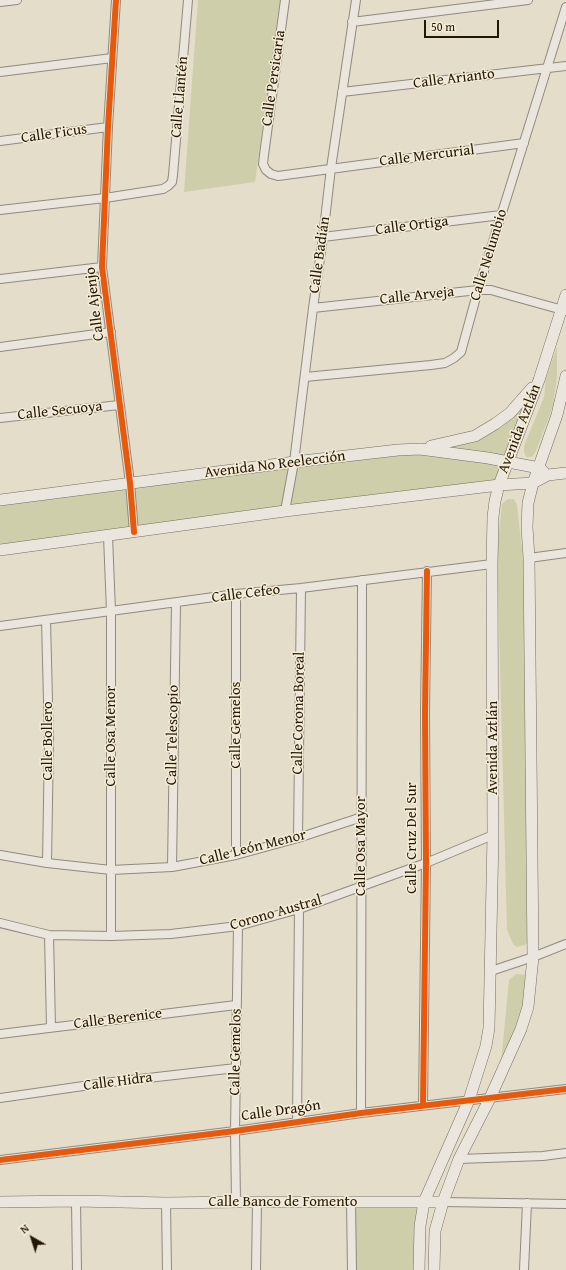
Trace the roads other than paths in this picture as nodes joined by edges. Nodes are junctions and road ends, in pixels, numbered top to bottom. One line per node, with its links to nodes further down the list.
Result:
1 (16, 0): 7 (street)
2 (116, 0): 10 (street, Calle Ajenjo)
3 (188, 0): 20 (street, Calle Llantén)
4 (285, 0): 18 (street, Calle Persicaria)
5 (356, 0): 9 (street, Calle Badián)
6 (528, 0): 9 (street)
7 (0, 2)
8 (566, 7): 12 (street, Calle Nelumbio)
9 (352, 22): 14 (street, Calle Badián)
10 (112, 58): 13 (street); 15 (street, Calle Ajenjo)
11 (566, 66): 12 (street, Calle Arianto)
12 (547, 68): 14 (street, Calle Arianto); 17 (street, Calle Nelumbio)
13 (0, 72)
14 (342, 92): 19 (street, Calle Badián)
15 (108, 127): 16 (street, Calle Ficus); 20 (street, Calle Ajenjo)
16 (0, 141)
17 (524, 143): 19 (street, Calle Mercurial); 22 (street, Calle Nelumbio)
18 (264, 156): 19 (street, Calle Mercurial)
19 (331, 168): 23 (street, Calle Badián)
20 (105, 198): 21 (street); 24 (street, Calle Ajenjo)
21 (0, 210)
22 (501, 215): 23 (street, Calle Ortiga); 26 (street, Calle Nelumbio)
23 (323, 237): 28 (street, Calle Badián)
24 (102, 267): 25 (street); 30 (street, Calle Ajenjo)
25 (0, 279)
26 (478, 290): 28 (street, Calle Arveja); 29 (street, Calle Arveja); 33 (street, Calle Nelumbio)
27 (566, 294): 29 (main road, Avenida Aztlán)
28 (313, 308): 33 (street, Calle Badián)
29 (564, 310): 34 (main road, Avenida Aztlán)
30 (111, 332): 31 (street); 35 (street, Calle Ajenjo)
31 (0, 347)
32 (566, 376): 40 (main road, Avenida Aztlán)
33 (305, 378): 38 (street, Calle Badián)
34 (539, 380): 37 (main road); 39 (main road, Avenida Aztlán)
35 (119, 405): 36 (street, Calle Secuoya); 42 (street, Calle Ajenjo)
36 (0, 418)
37 (420, 448): 38 (main road, Avenida No Reelección); 39 (main road, Avenida No Reelección)
38 (294, 462): 42 (main road, Avenida No Reelección); 46 (street, Calle Badián)
39 (508, 462): 40 (main road, Avenida No Reelección); 44 (main road, Avenida Aztlán)
40 (543, 471): 41 (main road, Avenida No Reelección); 43 (main road, Avenida Aztlán)
41 (566, 473)
42 (130, 483): 45 (main road, Avenida No Reelección); 47 (street, Calle Ajenjo)
43 (534, 483): 44 (main road); 51 (main road, Avenida Aztlán)
44 (499, 485): 46 (main road); 52 (main road, Avenida Aztlán)
45 (0, 500)
46 (285, 510): 47 (main road)
47 (134, 532): 48 (main road)
48 (108, 536): 49 (main road); 58 (street, Calle Osa Menor)
49 (0, 550)
50 (566, 553): 51 (street)
51 (529, 558): 77 (main road, Avenida Aztlán)
52 (492, 564): 53 (street, Calle Cefeo); 62 (main road, Avenida Aztlán)
53 (427, 571): 54 (street, Calle Cefeo); 67 (street, Calle Cruz Del Sur)
54 (362, 580): 55 (street, Calle Cefeo); 61 (street, Calle Osa Mayor)
55 (301, 588): 56 (street, Calle Cefeo); 63 (street, Calle Corona Boreal)
56 (236, 594): 57 (street, Calle Cefeo); 65 (street, Calle Gemelos)
57 (176, 603): 58 (street, Calle Cefeo); 68 (street, Calle Telescopio)
58 (111, 611): 59 (street, Calle Cefeo); 69 (street, Calle Osa Menor)
59 (46, 620): 60 (street, Calle Cefeo); 66 (street, Calle Bollero)
60 (0, 626)
61 (362, 817): 63 (street, Calle León Menor); 70 (street, Calle Osa Mayor)
62 (493, 835): 67 (street, Corono Austral); 78 (main road, Avenida Aztlán)
63 (298, 838): 65 (street, Calle León Menor)
64 (0, 855): 66 (street, Calle León Menor)
65 (236, 856): 68 (street, Calle León Menor)
66 (47, 863): 69 (street, Calle León Menor)
67 (426, 863): 70 (street, Corono Austral); 87 (street, Calle Cruz Del Sur)
68 (172, 867): 69 (street, Calle León Menor)
69 (111, 870): 75 (street, Calle Osa Menor)
70 (361, 886): 71 (street, Corono Austral); 88 (street, Calle Osa Mayor)
71 (299, 909): 73 (street, Corono Austral); 89 (street)
72 (0, 923): 74 (street, Corono Austral)
73 (238, 926): 75 (street, Corono Austral); 79 (street, Calle Gemelos)
74 (49, 935): 75 (street, Corono Austral); 80 (street)
75 (111, 936)
76 (566, 944): 77 (street)
77 (533, 957): 78 (street); 85 (main road, Avenida Aztlán)
78 (491, 970): 86 (main road, Avenida Aztlán)
79 (236, 1005): 80 (street, Calle Berenice); 82 (street, Calle Gemelos)
80 (51, 1027): 81 (street, Calle Berenice)
81 (0, 1034)
82 (236, 1068): 84 (street, Calle Hidra); 90 (street, Calle Gemelos)
83 (566, 1089): 85 (street, Calle Dragón)
84 (0, 1098)
85 (490, 1098): 86 (street, Calle Dragón); 92 (main road, Avenida Aztlán)
86 (469, 1100): 87 (street, Calle Dragón); 99 (main road, Avenida Aztlán)
87 (423, 1105): 88 (street, Calle Dragón)
88 (361, 1113): 89 (street, Calle Dragón)
89 (297, 1122): 90 (street, Calle Dragón)
90 (235, 1131): 93 (street, Calle Dragón); 97 (street, Calle Gemelos)
91 (566, 1153): 92 (street)
92 (459, 1158): 100 (main road, Avenida Aztlán)
93 (0, 1160)
94 (351, 1201): 98 (main road, Calle Banco de Fomento); 99 (main road, Calle Banco de Fomento); 107 (street)
95 (0, 1202): 96 (main road, Calle Banco de Fomento)
96 (76, 1202): 101 (main road, Calle Banco de Fomento); 104 (street)
97 (236, 1202): 98 (main road, Calle Banco de Fomento); 101 (main road, Calle Banco de Fomento)
98 (257, 1202): 106 (street)
99 (424, 1202): 100 (main road, Calle Banco de Fomento); 108 (main road, Avenida Aztlán)
100 (443, 1202): 102 (street, Calle Banco de Fomento); 109 (main road, Avenida Aztlán)
101 (166, 1203): 105 (street)
102 (527, 1204): 103 (street, Calle Banco de Fomento); 110 (street)
103 (566, 1204)
104 (77, 1270)
105 (167, 1270)
106 (256, 1270)
107 (352, 1270)
108 (419, 1270)
109 (434, 1270)
110 (524, 1270)

